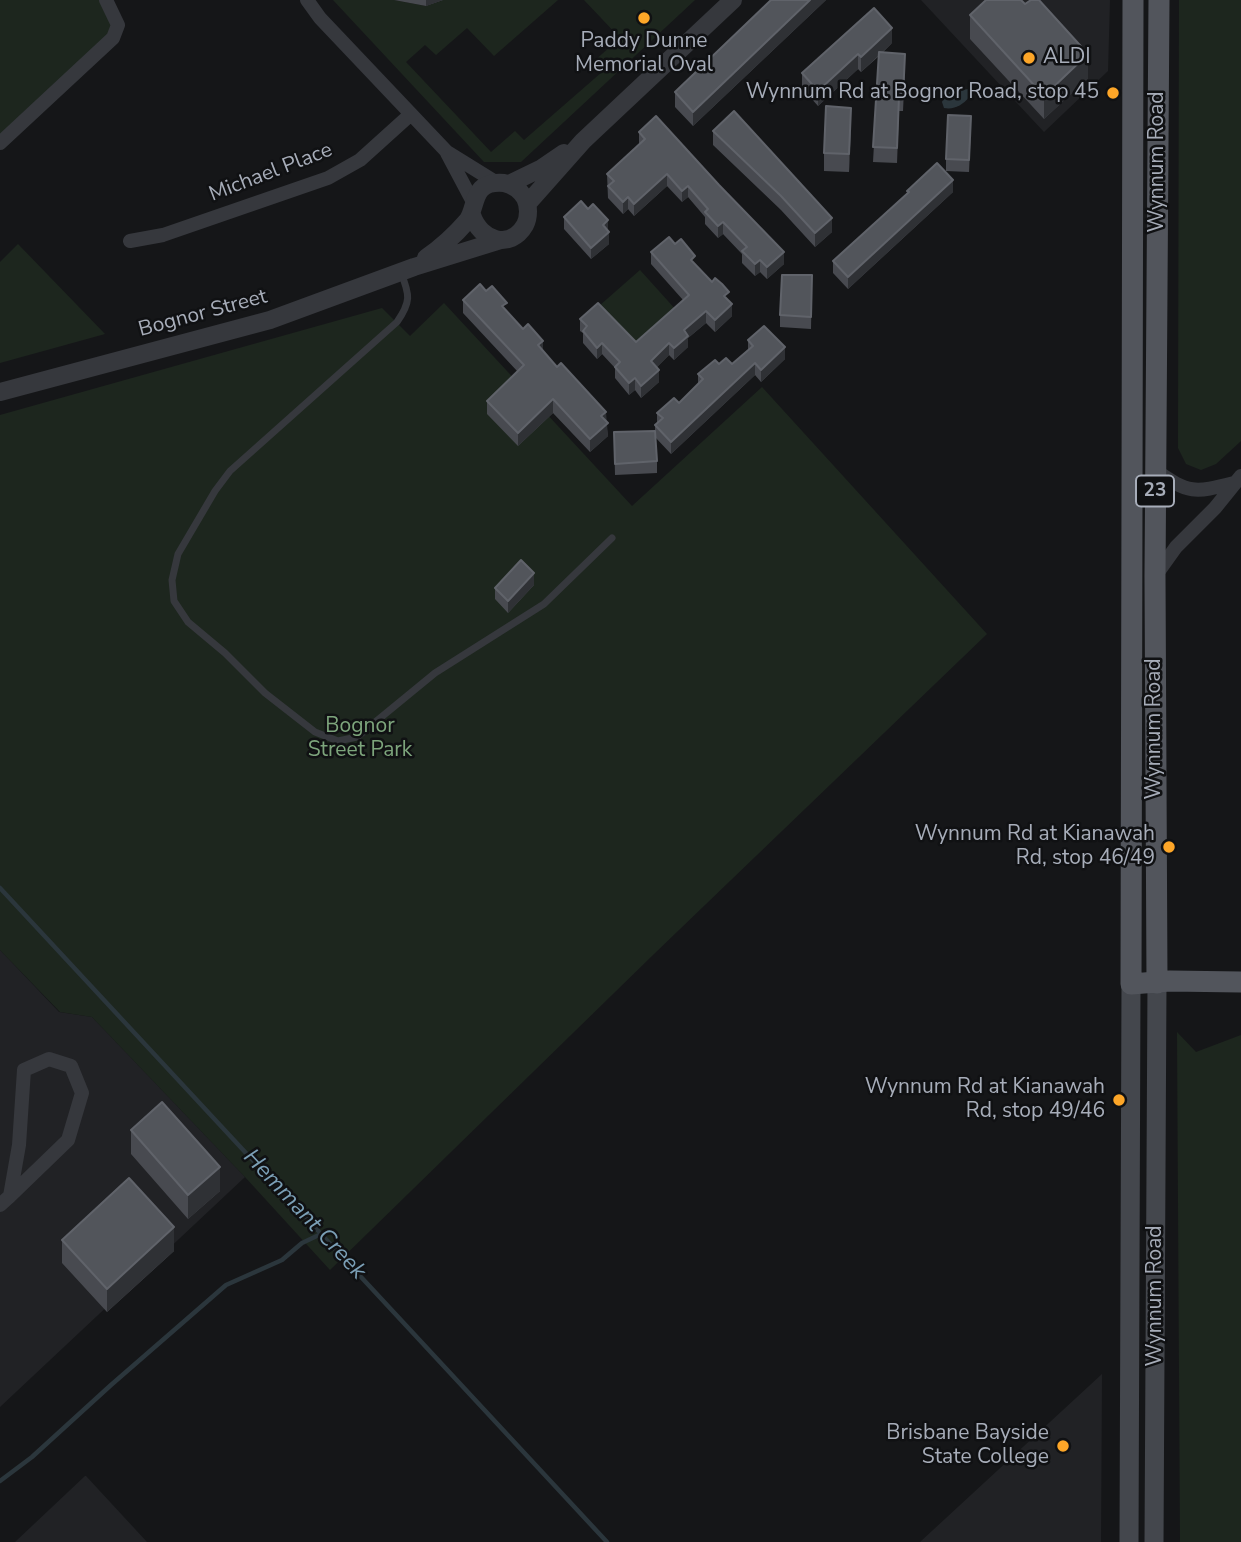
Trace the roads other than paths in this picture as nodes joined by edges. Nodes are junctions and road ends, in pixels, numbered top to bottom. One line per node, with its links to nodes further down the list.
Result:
1 (106, 0): 8 (street)
2 (307, 0): 6 (street)
3 (733, 0): 7 (street, Bognor Street)
4 (1133, 0): 23 (main road, Wynnum Road / 23)
5 (1159, 0): 17 (main road, Wynnum Road / 23)
6 (411, 114): 9 (street); 14 (street, Michael Place)
7 (583, 141): 10 (street, Bognor Street); 11 (street, Bognor Street)
8 (0, 143)
9 (447, 152): 10 (street); 12 (street)
10 (503, 183): 11 (street); 12 (street, Bognor Street)
11 (527, 203): 13 (street, Bognor Street)
12 (472, 209): 13 (street); 15 (street, Bognor Street)
13 (501, 240): 15 (street, Bognor Street)
14 (130, 241)
15 (408, 270): 16 (street, Bognor Street); 19 (lane)
16 (0, 392)
17 (1155, 470): 18 (street); 20 (main road, Wynnum Road / 23)
18 (1237, 479): 20 (street)
19 (612, 538)
20 (1155, 576): 22 (main road, Wynnum Road / 23)
21 (1241, 982): 22 (main road)
22 (1157, 983): 23 (main road); 26 (main road, Wynnum Road / 23)
23 (1131, 984): 25 (main road, Wynnum Road / 23)
24 (5, 1200): 24 (street)
25 (1129, 1542)
26 (1154, 1542)

